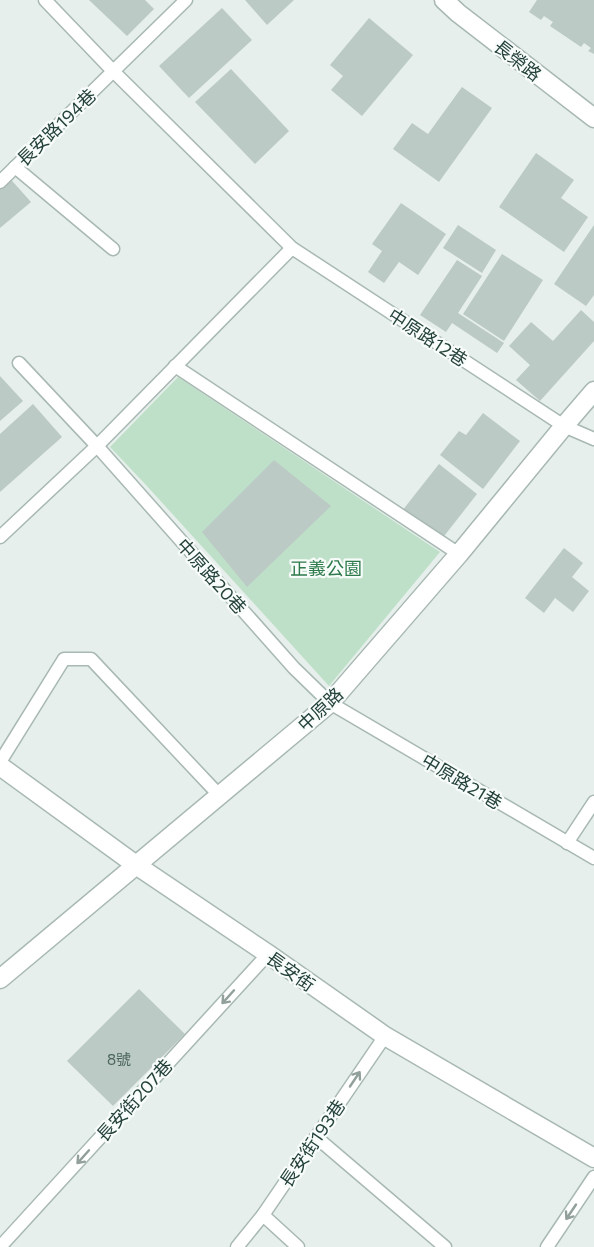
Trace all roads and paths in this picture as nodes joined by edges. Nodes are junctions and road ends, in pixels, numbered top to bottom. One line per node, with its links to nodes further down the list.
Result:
1 (45, 0): 4 (lane, 中原路12巷)
2 (186, 0): 4 (lane, 長安路194巷)
3 (444, 0): 5 (street, 長榮路)
4 (113, 71): 6 (lane, 長安路194巷); 8 (lane, 中原路12巷)
5 (594, 118)
6 (15, 167): 7 (lane, 長安路194巷); 9 (lane)
7 (0, 182)
8 (292, 248): 11 (lane); 13 (lane, 中原路12巷)
9 (113, 249)
10 (19, 363): 15 (lane, 中原路20巷)
11 (175, 366): 15 (lane); 17 (lane)
12 (594, 391): 13 (street, 中原路)
13 (564, 426): 14 (lane, 中原路12巷); 17 (street, 中原路)
14 (594, 440)
15 (97, 446): 16 (lane); 18 (lane, 中原路20巷)
16 (0, 537)
17 (459, 554): 18 (street, 中原路)
18 (330, 703): 20 (street, 中原路); 22 (lane, 中原路21巷)
19 (0, 764): 20 (lane); 24 (street, 長安街)
20 (219, 795): 24 (street, 中原路)
21 (594, 802): 22 (lane)
22 (567, 843): 23 (lane, 中原路21巷)
23 (594, 858)
24 (135, 865): 25 (street, 長安街); 26 (street, 中原路)
25 (268, 954): 27 (street, 長安街); 32 (lane, 長安街207巷, one-way to 32)
26 (0, 979)
27 (385, 1036): 28 (lane, 長安街193巷, one-way to 27); 29 (street, 長安街)
28 (316, 1137): 31 (lane, 長安街193巷); 35 (lane)
29 (594, 1158)
30 (594, 1178): 36 (lane, one-way to 36)
31 (263, 1215): 33 (lane, 長安街193巷); 34 (lane)
32 (0, 1247)
33 (237, 1247)
34 (298, 1247)
35 (446, 1247)
36 (548, 1247)

